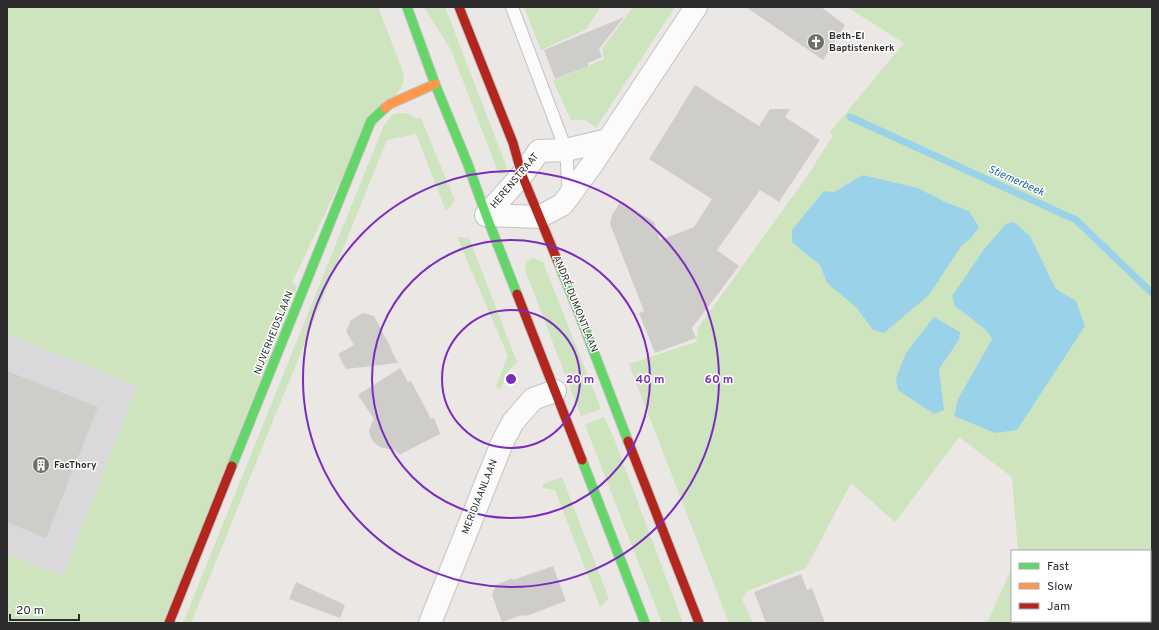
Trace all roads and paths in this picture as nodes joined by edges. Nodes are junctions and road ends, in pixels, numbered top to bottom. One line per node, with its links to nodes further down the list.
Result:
1 (407, 7): 5 (main road)
2 (459, 7): 8 (main road, ANDRÉ DUMONTLAAN)
3 (512, 7): 7 (lane)
4 (696, 7): 6 (street, HERENSTRAAT)
5 (435, 84): 10 (main road); 13 (main road, NIJVERHEIDSLAAN)
6 (608, 140): 7 (street, HERENSTRAAT); 9 (street, HERENSTRAAT)
7 (566, 150): 8 (street, HERENSTRAAT); 9 (lane)
8 (522, 175): 10 (street, HERENSTRAAT); 11 (main road, ANDRÉ DUMONTLAAN)
9 (570, 196): 11 (street, HERENSTRAAT)
10 (486, 215): 11 (street, HERENSTRAAT); 12 (main road)
11 (539, 217): 16 (main road, ANDRÉ DUMONTLAAN)
12 (555, 391): 14 (street, MERIDIAANLAAN); 15 (main road)
13 (169, 623)
14 (430, 623)
15 (645, 623)
16 (699, 623)

